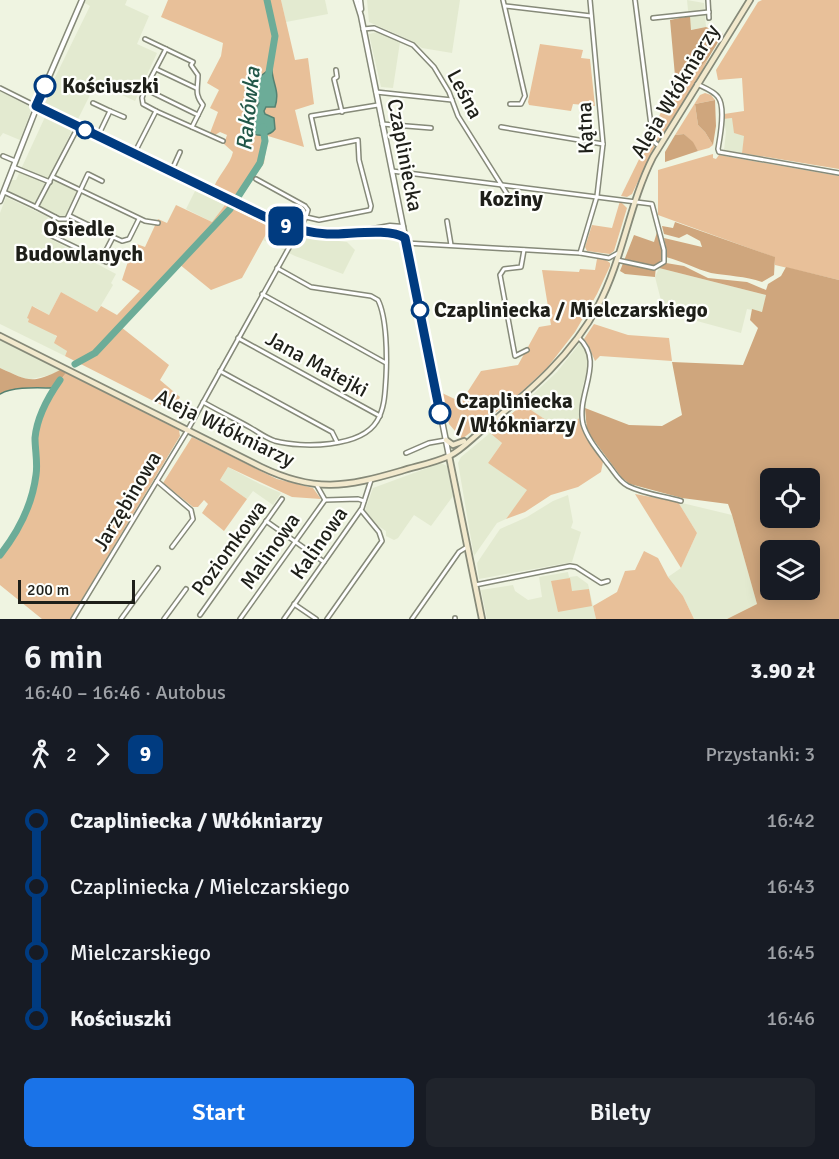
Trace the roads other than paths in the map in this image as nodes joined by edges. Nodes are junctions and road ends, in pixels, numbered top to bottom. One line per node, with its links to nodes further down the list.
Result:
1 (81, 0): 28 (street)
2 (358, 0): 13 (street, Czapliniecka)
3 (503, 0): 8 (street)
4 (590, 0): 10 (street, Kątna)
5 (635, 0): 42 (street)
6 (708, 0): 9 (street)
7 (750, 0): 18 (main road, Aleja Włókniarzy)
8 (505, 6): 10 (street); 26 (street)
9 (709, 12): 11 (street); 12 (street)
10 (591, 16): 41 (street, Kątna)
11 (653, 18)
12 (709, 18)
13 (363, 29): 22 (street, Czapliniecka); 23 (street, Leśna)
14 (145, 39): 15 (street)
15 (166, 49): 16 (street); 20 (street)
16 (156, 69): 20 (street); 21 (street)
17 (336, 70): 31 (street)
18 (697, 84): 42 (main road, Aleja Włókniarzy); 50 (street)
19 (0, 88): 24 (street)
20 (196, 88): 32 (street)
21 (146, 89): 30 (street); 32 (street)
22 (376, 92): 23 (street); 27 (street, Czapliniecka)
23 (452, 100): 55 (street, Leśna)
24 (30, 103)
25 (93, 103): 29 (street)
26 (510, 104)
27 (378, 105): 31 (street); 34 (street, Czapliniecka)
28 (36, 106): 35 (street); 46 (street)
29 (110, 111): 33 (street); 39 (street)
30 (156, 111): 36 (street); 44 (street)
31 (342, 112): 65 (street)
32 (198, 115): 36 (street)
33 (124, 117)
34 (382, 124): 38 (street); 48 (street, Czapliniecka)
35 (78, 127): 39 (street); 51 (street)
36 (192, 127): 40 (street)
37 (501, 127): 41 (street)
38 (431, 128)
39 (98, 136): 44 (street)
40 (223, 141)
41 (603, 144): 58 (street, Kątna)
42 (659, 146): 60 (main road, Aleja Włókniarzy)
43 (180, 152): 49 (street)
44 (134, 154): 49 (street)
45 (3, 156): 46 (street)
46 (15, 161): 47 (street)
47 (13, 167): 54 (street); 57 (street)
48 (392, 171): 55 (street); 63 (street, Czapliniecka)
49 (171, 172): 72 (street)
50 (839, 173)
51 (52, 177): 54 (street); 56 (street)
52 (256, 180): 65 (street)
53 (102, 181): 56 (street)
54 (50, 182): 62 (street)
55 (502, 183): 58 (street); 61 (street, Leśna)
56 (80, 190): 64 (street); 67 (street)
57 (4, 192): 59 (street); 62 (street)
58 (597, 196): 60 (street); 80 (street, Kątna)
59 (0, 201)
60 (635, 201): 79 (main road, Aleja Włókniarzy); 83 (street)
61 (514, 205)
62 (36, 207): 66 (street)
63 (400, 214): 70 (street); 71 (street, Czapliniecka)
64 (69, 216): 66 (street); 75 (street)
65 (306, 217): 72 (street, Jarzębinowa)
66 (55, 218): 82 (street)
67 (140, 219): 69 (street); 75 (street)
68 (447, 221): 77 (street)
69 (158, 223)
70 (390, 226): 71 (street); 74 (street)
71 (403, 227): 73 (street); 76 (street, Czapliniecka)
72 (298, 230): 74 (street); 85 (street, Jarzębinowa)
73 (391, 232): 74 (street); 76 (street)
74 (355, 233)
75 (113, 237): 82 (street)
76 (406, 241): 77 (street); 98 (street, Czapliniecka)
77 (452, 245): 78 (street)
78 (524, 250): 80 (street); 91 (street)
79 (620, 252): 81 (street); 83 (main road, Aleja Włókniarzy)
80 (580, 253): 81 (street)
81 (609, 258): 86 (street)
82 (101, 260): 84 (street)
83 (617, 260): 86 (main road, Aleja Włókniarzy)
84 (106, 262)
85 (277, 268): 87 (street, Jarzębinowa); 92 (street)
86 (614, 269): 89 (main road, Aleja Włókniarzy)
87 (262, 294): 90 (street, Jarzębinowa); 92 (street)
88 (0, 334): 96 (main road, Aleja Włókniarzy)
89 (578, 337): 97 (main road, Aleja Włókniarzy); 108 (street)
90 (238, 338): 93 (street, Jarzębinowa); 95 (street, Jana Matejki)
91 (527, 350)
92 (386, 363): 95 (street)
93 (219, 371): 94 (street, Jarzębinowa); 99 (street)
94 (203, 402): 96 (street, Jarzębinowa); 99 (street)
95 (380, 416): 99 (street)
96 (187, 430): 103 (street, Jarzębinowa); 104 (main road, Aleja Włókniarzy)
97 (475, 436): 98 (main road); 101 (main road, Aleja Włókniarzy)
98 (446, 440): 100 (street); 101 (street, Czapliniecka)
99 (337, 442)
100 (406, 453)
101 (449, 456): 102 (main road, Aleja Włókniarzy); 113 (main road, Czapliniecka)
102 (371, 480): 104 (main road, Aleja Włókniarzy); 107 (street, Kalinowa)
103 (157, 481): 112 (street); 121 (street, Jarzębinowa)
104 (316, 484): 106 (street)
105 (282, 499): 110 (street, Poziomkowa)
106 (325, 500): 107 (street); 111 (street, Malinowa)
107 (364, 501): 109 (street, Kalinowa)
108 (681, 501)
109 (361, 510): 114 (street, Kalinowa); 127 (street)
110 (266, 521): 111 (street); 120 (street, Poziomkowa)
111 (295, 542): 114 (street); 124 (street, Malinowa)
112 (172, 547)
113 (467, 547): 117 (main road, Czapliniecka); 128 (street)
114 (324, 562): 119 (street, Kalinowa)
115 (158, 568): 122 (street)
116 (608, 581): 117 (street)
117 (475, 585): 129 (main road, Czapliniecka)
118 (186, 590): 123 (street)
119 (294, 604): 125 (street, Kalinowa); 126 (street)
120 (200, 615)
121 (74, 619)
122 (121, 619)
123 (164, 619)
124 (240, 619)
125 (284, 619)
126 (316, 619)
127 (327, 619)
128 (412, 619)
129 (482, 619)

